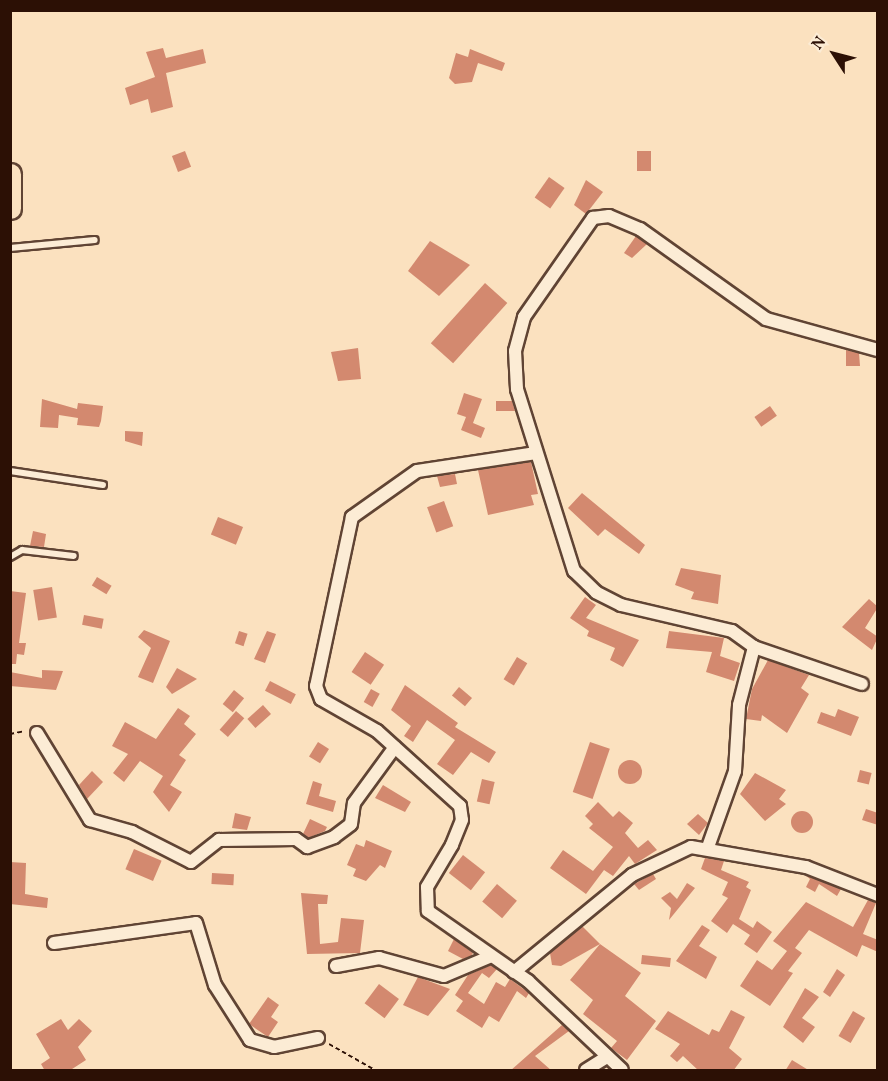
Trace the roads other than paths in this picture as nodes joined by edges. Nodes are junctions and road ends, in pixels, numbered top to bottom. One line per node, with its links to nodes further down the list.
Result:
1 (10, 174): 2 (highway)
2 (10, 208)
3 (95, 240): 4 (lane)
4 (10, 248)
5 (878, 350): 6 (street)
6 (536, 453): 11 (street); 14 (street)
7 (10, 471): 8 (lane)
8 (103, 485)
9 (74, 556): 10 (lane)
10 (10, 557)
11 (754, 647): 12 (street); 15 (street)
12 (862, 684)
13 (37, 733): 14 (street)
14 (395, 747): 18 (street)
15 (708, 847): 16 (street); 20 (street)
16 (877, 894)
17 (54, 943): 21 (street)
18 (489, 957): 19 (street); 20 (street)
19 (336, 966)
20 (514, 972): 22 (street)
21 (318, 1038)
22 (605, 1058): 23 (street); 24 (street)
23 (586, 1071)
24 (622, 1071)

